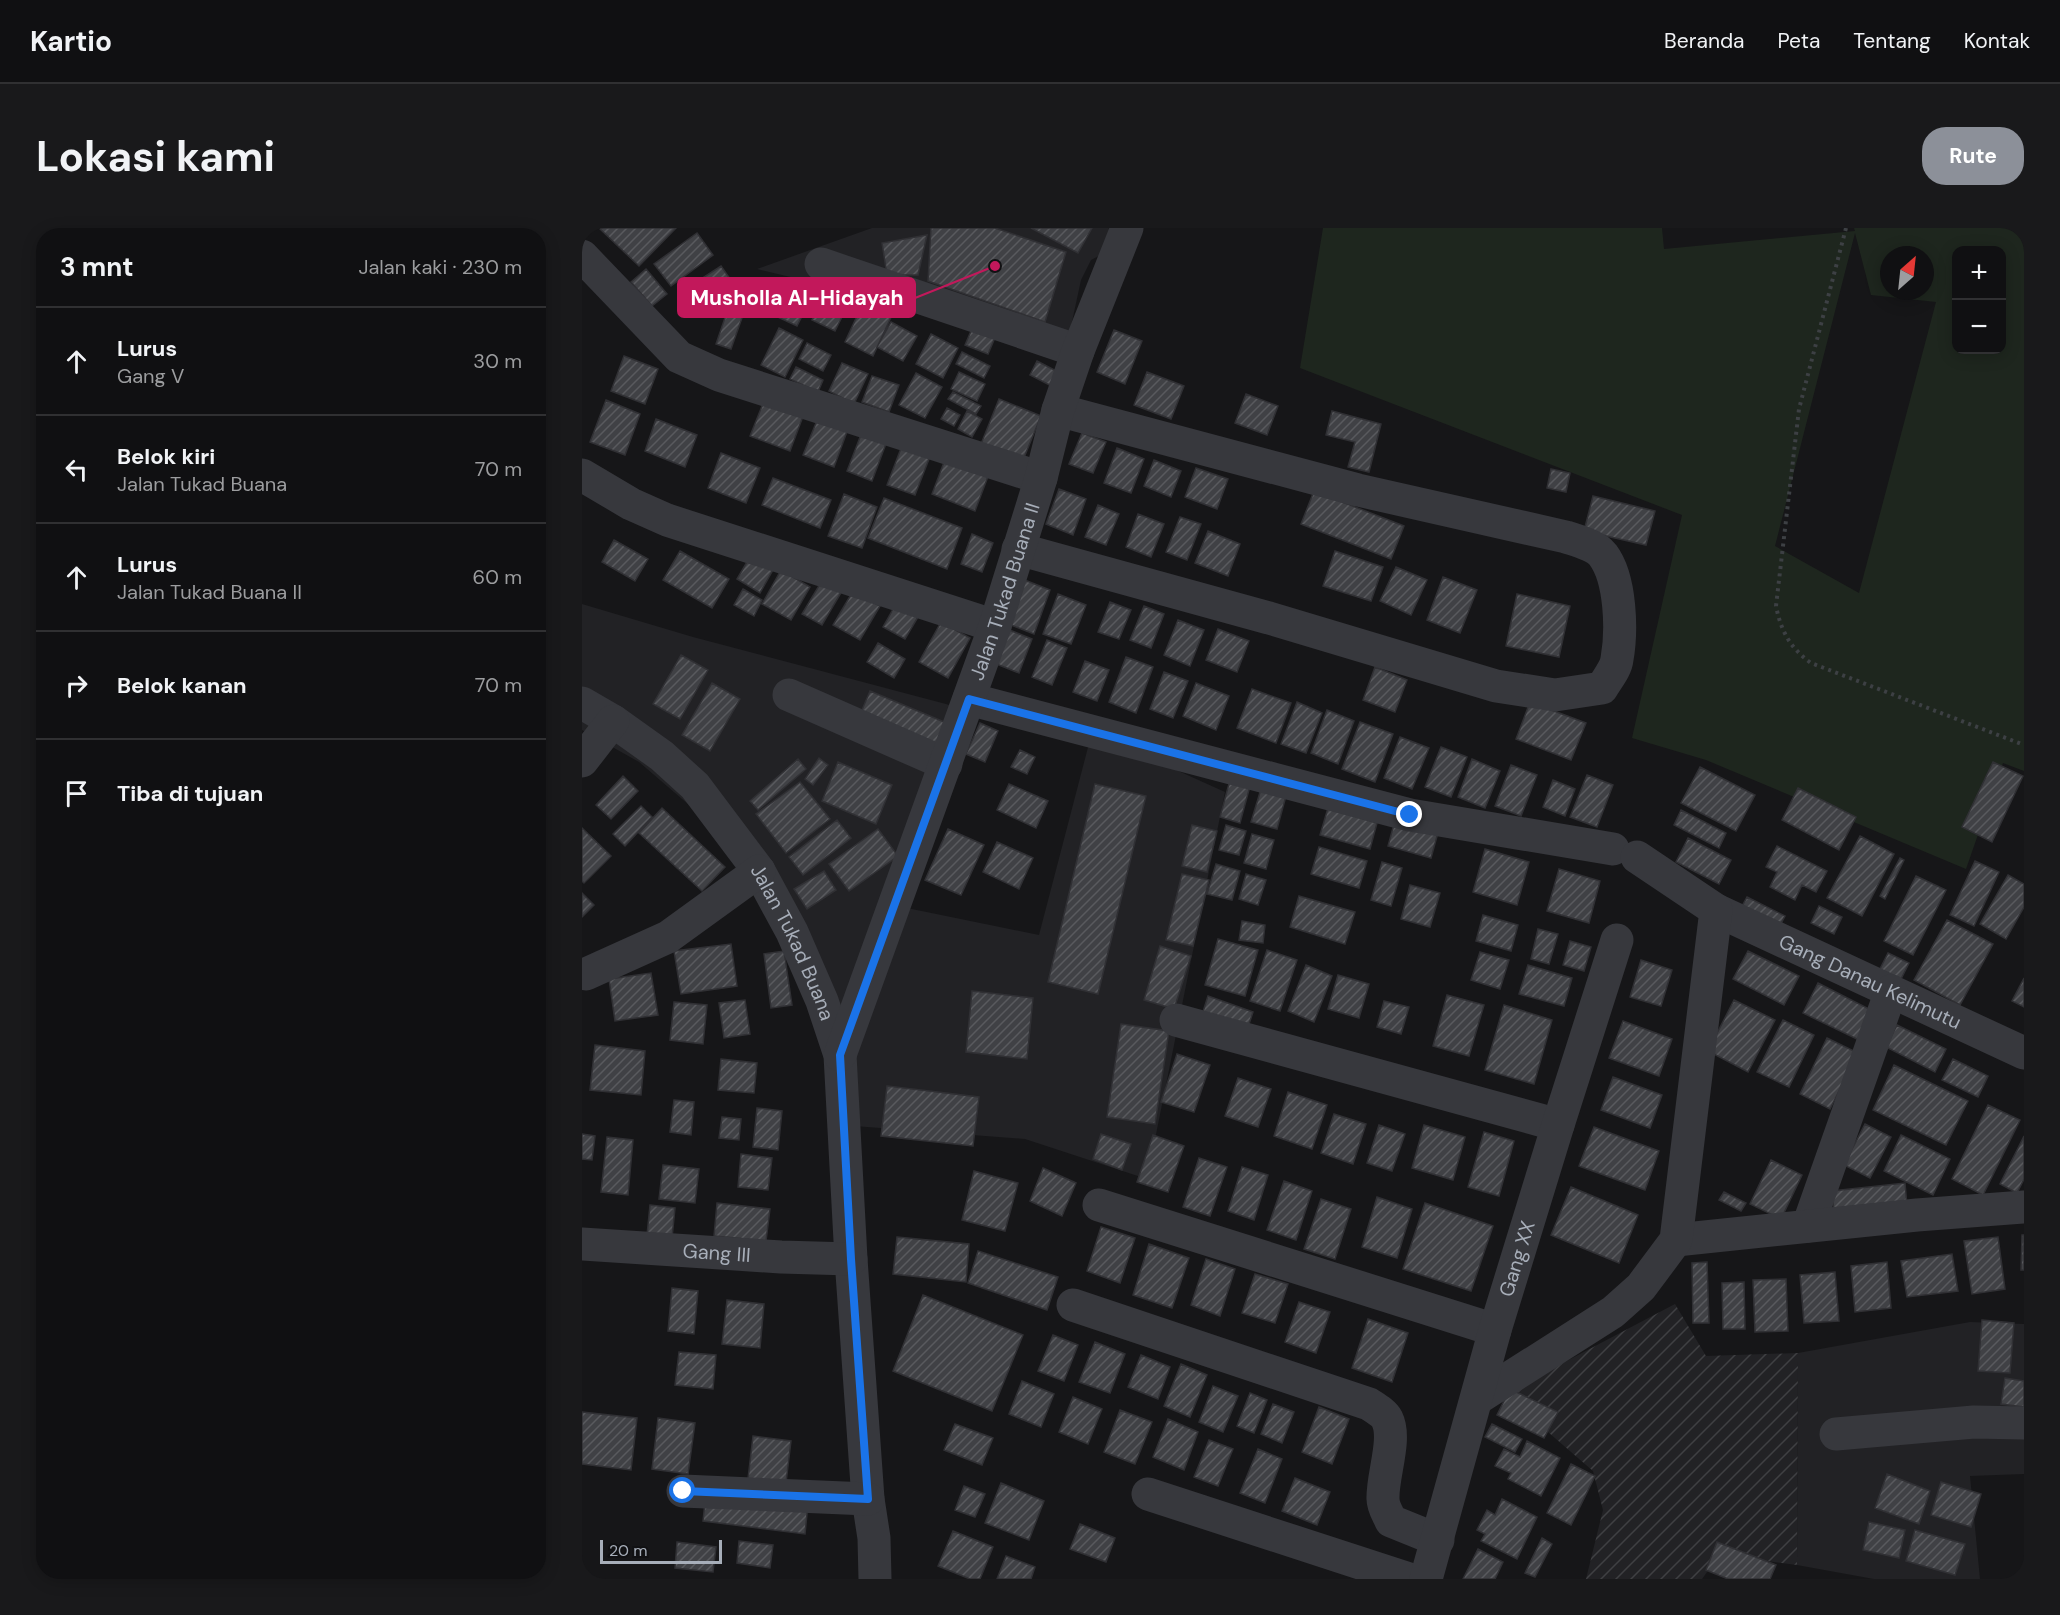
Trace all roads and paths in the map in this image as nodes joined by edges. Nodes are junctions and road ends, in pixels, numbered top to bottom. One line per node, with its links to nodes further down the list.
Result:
1 (1127, 228): 5 (street, Jalan Tukad Buana II)
2 (1846, 228): 15 (path)
3 (582, 256): 8 (street)
4 (821, 264): 5 (street)
5 (1078, 351): 6 (street, Jalan Tukad Buana II)
6 (1059, 410): 8 (street, Jalan Tukad Buana II); 9 (street)
7 (582, 475): 10 (street)
8 (1041, 478): 9 (street, Jalan Tukad Buana II)
9 (1018, 549): 10 (street, Jalan Tukad Buana II)
10 (994, 626): 12 (street, Jalan Tukad Buana II)
11 (789, 695): 17 (street)
12 (969, 699): 17 (street, Jalan Tukad Buana II); 19 (street, Gang Danau Kelimutu)
13 (582, 703): 14 (street, Jalan Tukad Buana)
14 (613, 721): 16 (street); 18 (street, Jalan Tukad Buana)
15 (2024, 745)
16 (582, 760)
17 (946, 764): 25 (street, Jalan Tukad Buana II)
18 (759, 870): 21 (street); 25 (street, Jalan Tukad Buana)
19 (1716, 910): 22 (street, Gang Danau Kelimutu); 30 (street)
20 (1617, 940): 26 (street, Gang XX)
21 (586, 974)
22 (1891, 991): 24 (street, Gang Danau Kelimutu); 29 (street)
23 (1176, 1020): 26 (street)
24 (2024, 1053)
25 (840, 1055): 32 (street, Jalan Tukad Buana)
26 (1558, 1125): 34 (street, Gang XX)
27 (1099, 1205): 34 (street)
28 (2024, 1207): 29 (street)
29 (1808, 1226): 30 (street)
30 (1677, 1240): 35 (street)
31 (582, 1244): 32 (street, Gang III)
32 (851, 1259): 40 (street, Jalan Tukad Buana)
33 (1072, 1305): 41 (street)
34 (1496, 1330): 35 (street, Gang XX)
35 (1478, 1398): 41 (street, Gang XX)
36 (2024, 1423): 37 (street)
37 (1836, 1434)
38 (683, 1491): 40 (street)
39 (1149, 1494): 43 (street)
40 (868, 1499): 42 (street, Jalan Tukad Buana)
41 (1438, 1540): 44 (street, Gang XX)
42 (875, 1579)
43 (1409, 1579)
44 (1426, 1579)

